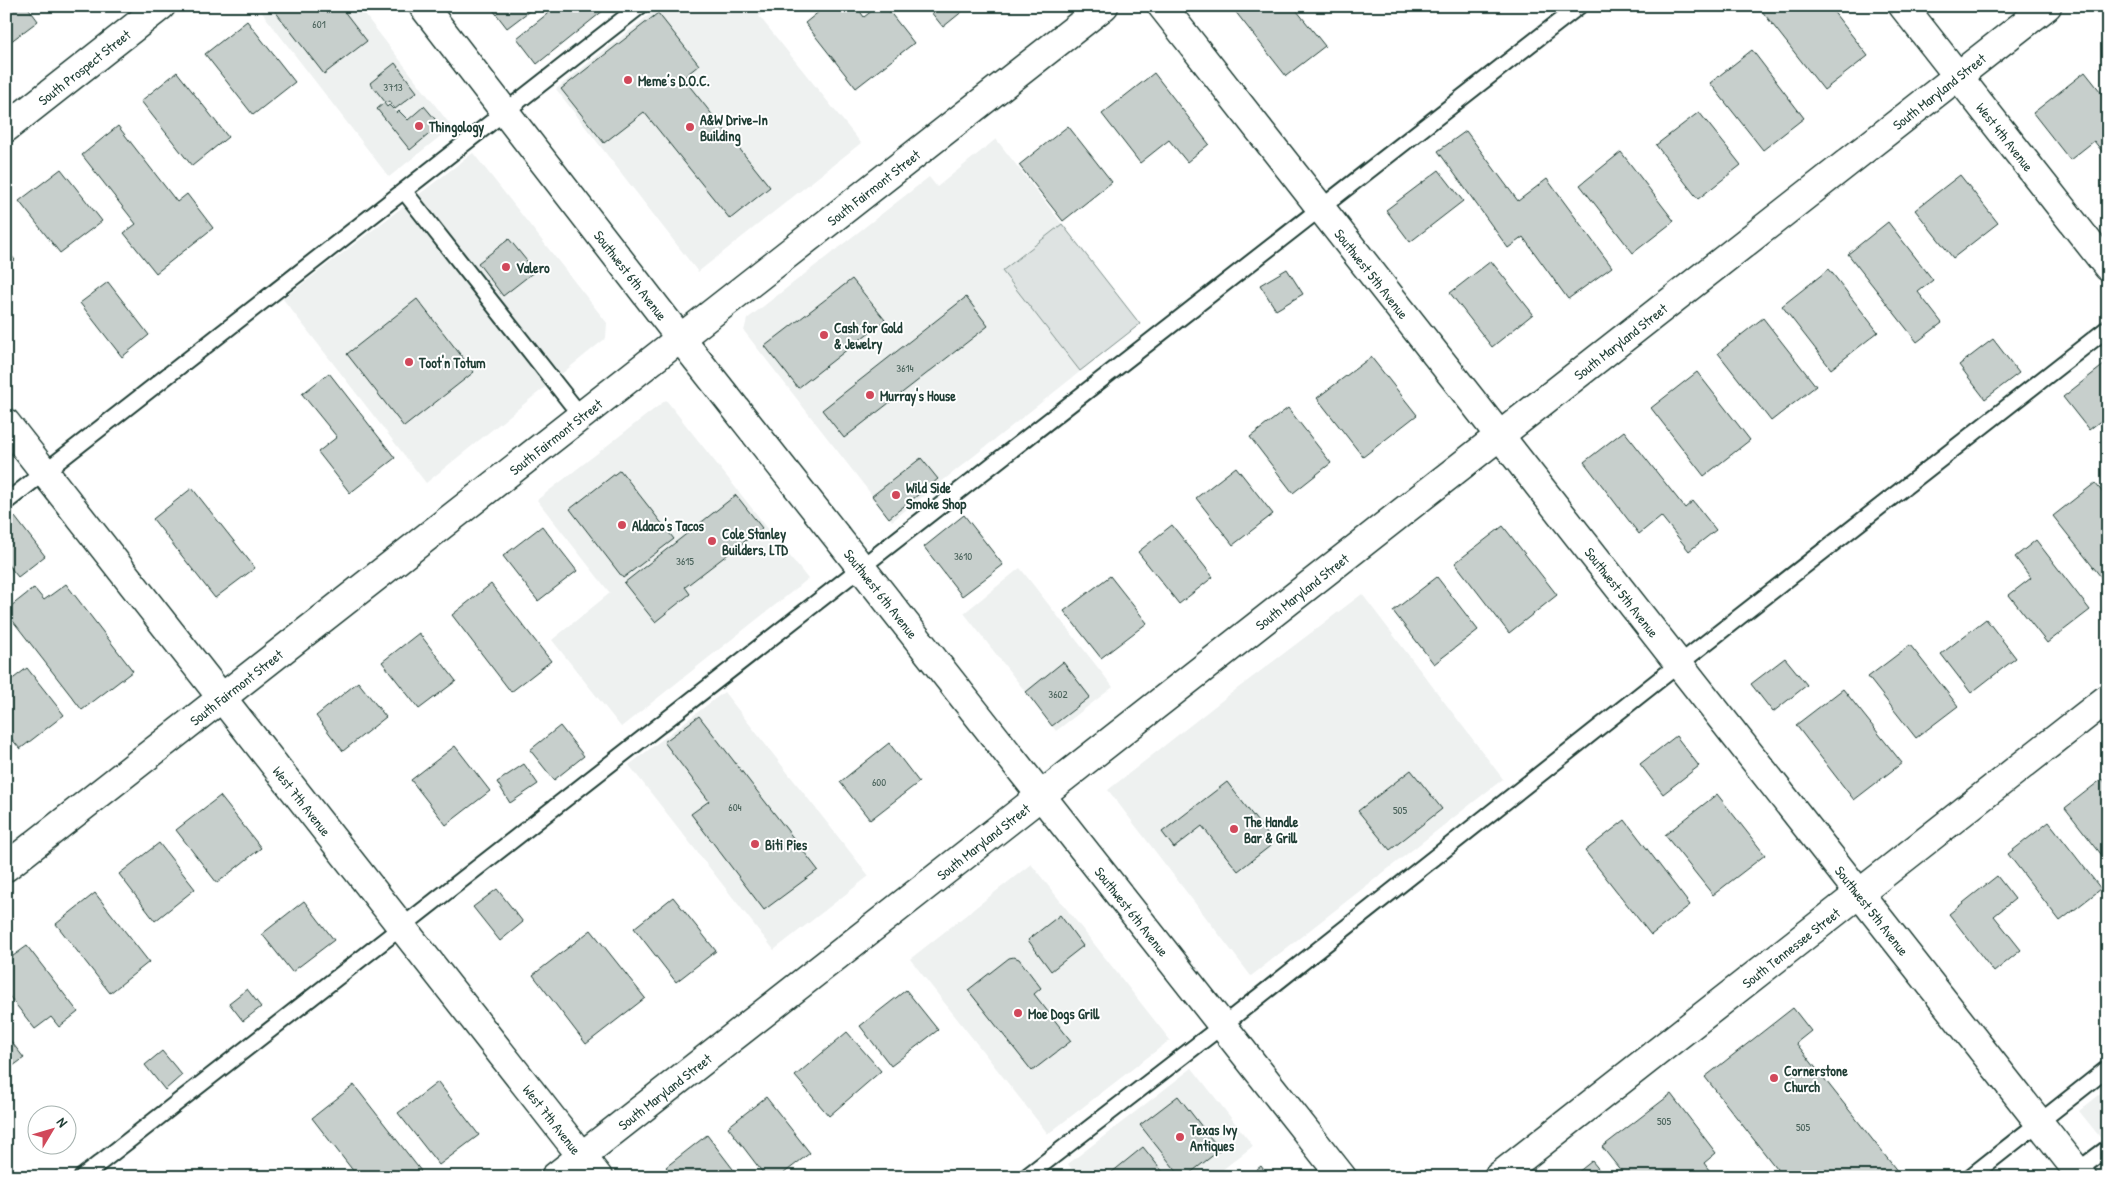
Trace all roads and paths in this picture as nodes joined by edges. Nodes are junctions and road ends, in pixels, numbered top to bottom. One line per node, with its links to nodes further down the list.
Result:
1 (161, 6): 11 (street, South Prospect Street)
2 (423, 6): 10 (street, Southwest 6th Avenue)
3 (640, 6): 10 (lane)
4 (1104, 6): 16 (street, South Fairmont Street)
5 (1162, 6): 13 (street, Southwest 5th Avenue)
6 (1578, 6): 13 (lane)
7 (1903, 6): 9 (street, West 4th Avenue)
8 (2047, 6): 9 (street, South Maryland Street)
9 (1958, 76): 14 (street, West 4th Avenue); 19 (street, South Maryland Street)
10 (506, 112): 12 (lane); 16 (street, Southwest 6th Avenue)
11 (6, 128)
12 (404, 191): 17 (lane); 20 (lane)
13 (1320, 208): 19 (street, Southwest 5th Avenue); 22 (lane)
14 (2108, 267)
15 (2108, 328): 23 (lane)
16 (680, 338): 17 (street, South Fairmont Street); 22 (street, Southwest 6th Avenue)
17 (580, 416): 24 (street, South Fairmont Street)
18 (6, 424): 20 (street, West 7th Avenue)
19 (1500, 436): 23 (street, Southwest 5th Avenue); 26 (street, South Maryland Street)
20 (44, 472): 21 (lane); 24 (street, West 7th Avenue)
21 (6, 502)
22 (861, 566): 26 (street, Southwest 6th Avenue); 29 (lane)
23 (1679, 664): 28 (street, Southwest 5th Avenue); 30 (lane)
24 (222, 698): 27 (street, South Fairmont Street); 29 (street, West 7th Avenue)
25 (2108, 698): 28 (street, South Tennessee Street)
26 (1042, 795): 30 (street, Southwest 6th Avenue); 34 (street, South Maryland Street)
27 (6, 867)
28 (1859, 893): 32 (street, Southwest 5th Avenue); 40 (street, South Tennessee Street)
29 (401, 927): 34 (street, West 7th Avenue); 36 (lane)
30 (1223, 1025): 38 (lane); 39 (street, Southwest 6th Avenue)
31 (2108, 1068): 32 (lane)
32 (2039, 1122): 35 (street, Southwest 5th Avenue); 41 (lane)
33 (2108, 1148): 35 (lane)
34 (590, 1166): 37 (street, South Maryland Street)
35 (2080, 1174)
36 (82, 1177)
37 (555, 1177)
38 (1026, 1177)
39 (1342, 1177)
40 (1498, 1177)
41 (1970, 1177)

